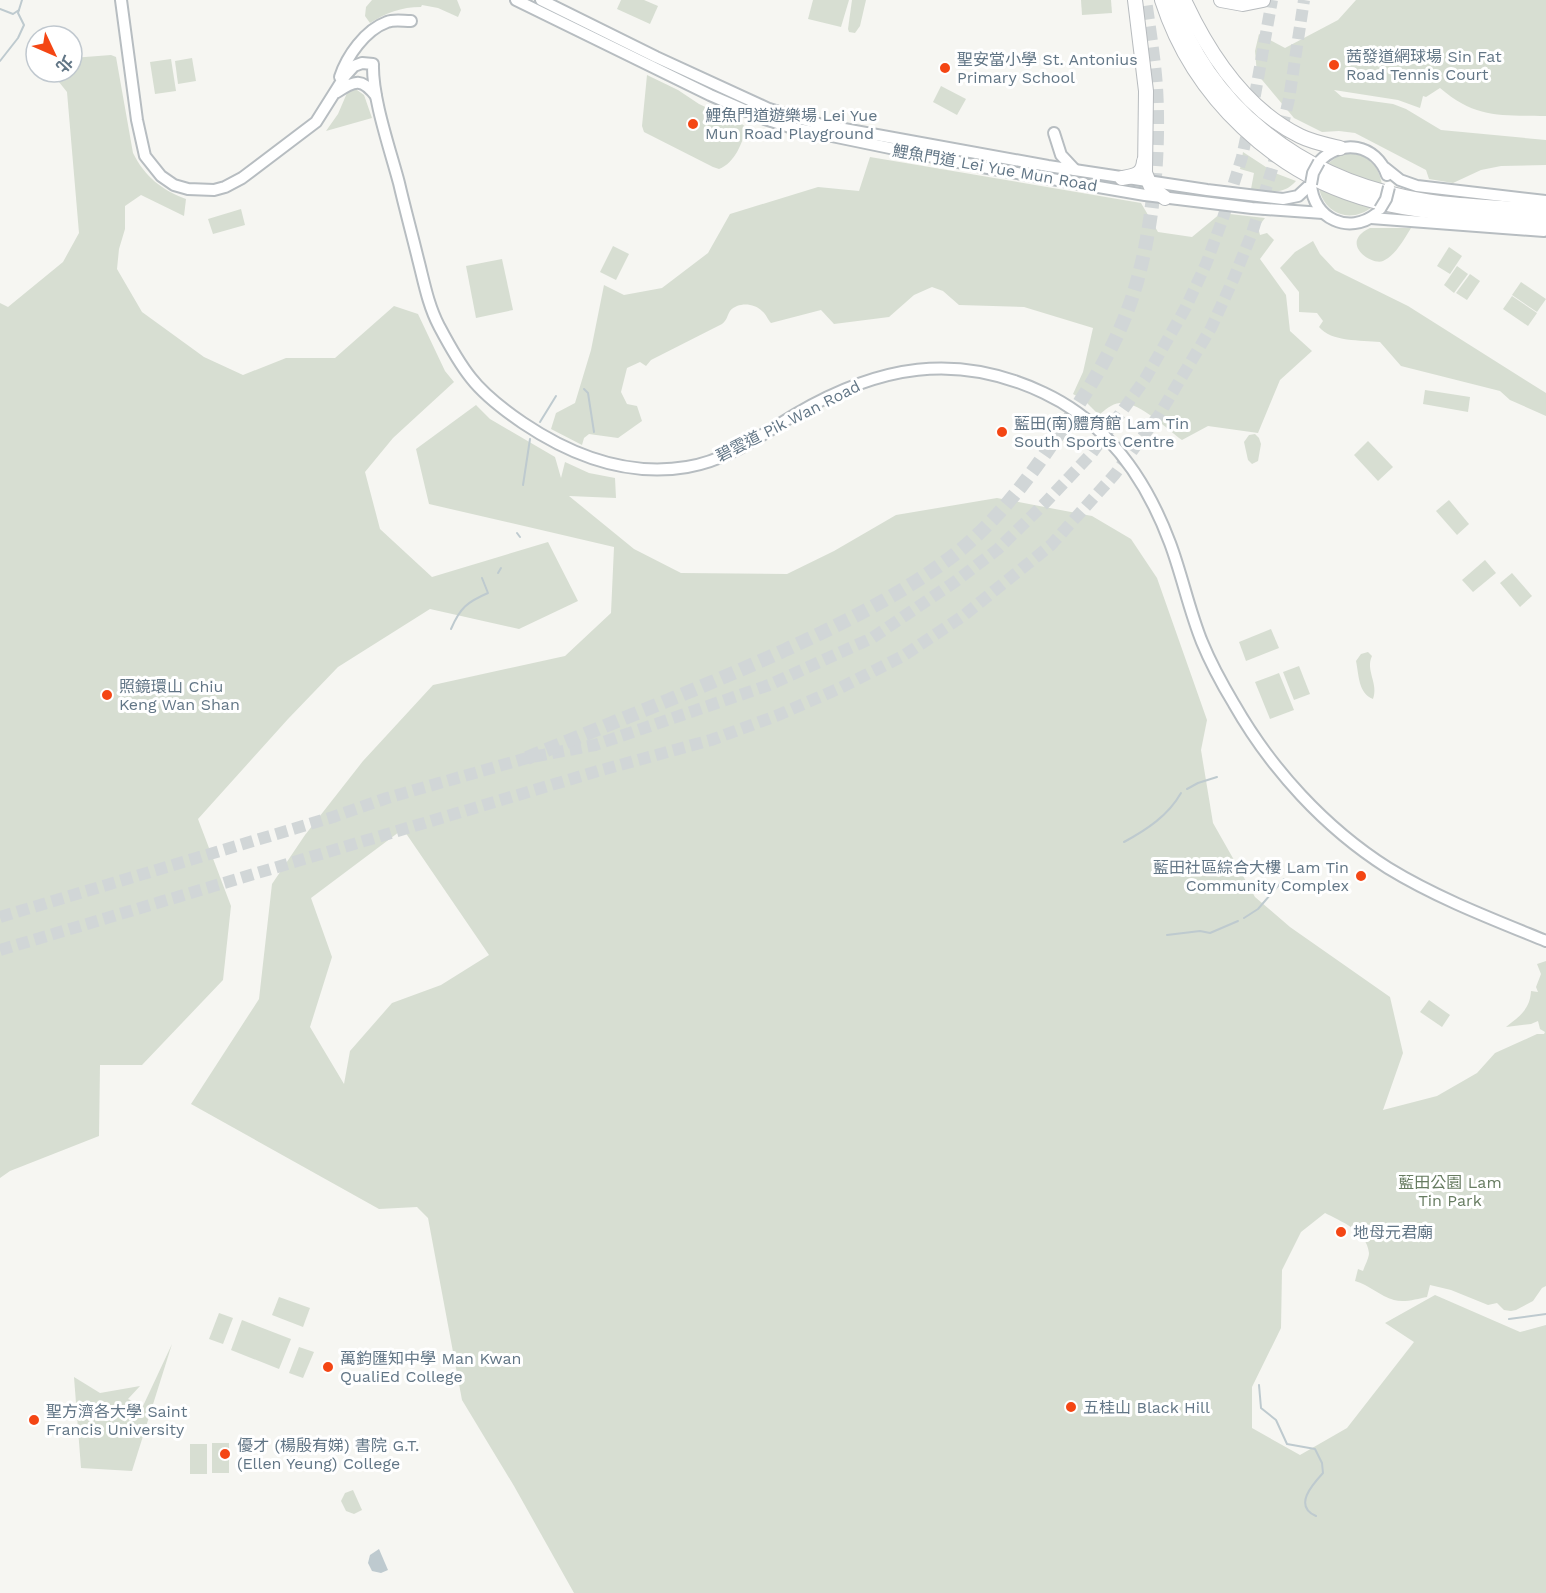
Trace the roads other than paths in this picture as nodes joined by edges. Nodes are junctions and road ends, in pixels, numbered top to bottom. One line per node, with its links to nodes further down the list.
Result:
1 (121, 0): 11 (main road)
2 (516, 0): 14 (main road, 鯉魚門道 Lei Yue Mun Road)
3 (541, 0): 13 (main road, 鯉魚門道 Lei Yue Mun Road)
4 (1135, 0): 17 (highway)
5 (1162, 0): 25 (highway)
6 (1173, 0): 25 (highway)
7 (1184, 0): 16 (highway)
8 (1221, 0): 9 (highway)
9 (1263, 0)
10 (411, 21): 11 (main road)
11 (337, 92): 12 (main road); 12 (main road, 碧雲道 Pik Wan Road)
12 (377, 96): 30 (main road, 碧雲道 Pik Wan Road)
13 (770, 109): 14 (main road); 19 (main road, 鯉魚門道 Lei Yue Mun Road)
14 (765, 120): 23 (main road, 鯉魚門道 Lei Yue Mun Road)
15 (1053, 133): 19 (main road)
16 (1340, 148): 18 (main road); 22 (main road, bridge)
17 (1144, 158): 20 (highway); 21 (highway)
18 (1385, 168): 24 (main road); 28 (main road, bridge)
19 (1075, 170): 20 (main road, 鯉魚門道 Lei Yue Mun Road)
20 (1122, 178): 21 (main road, 鯉魚門道 Lei Yue Mun Road)
21 (1149, 183): 22 (main road, 鯉魚門道 Lei Yue Mun Road); 23 (highway)
22 (1311, 184): 27 (main road)
23 (1165, 198): 27 (main road, 鯉魚門道 Lei Yue Mun Road)
24 (1546, 201)
25 (1459, 209): 26 (highway); 29 (highway)
26 (1546, 211)
27 (1323, 213): 28 (main road)
28 (1371, 218): 29 (main road)
29 (1545, 226)
30 (1546, 941)

